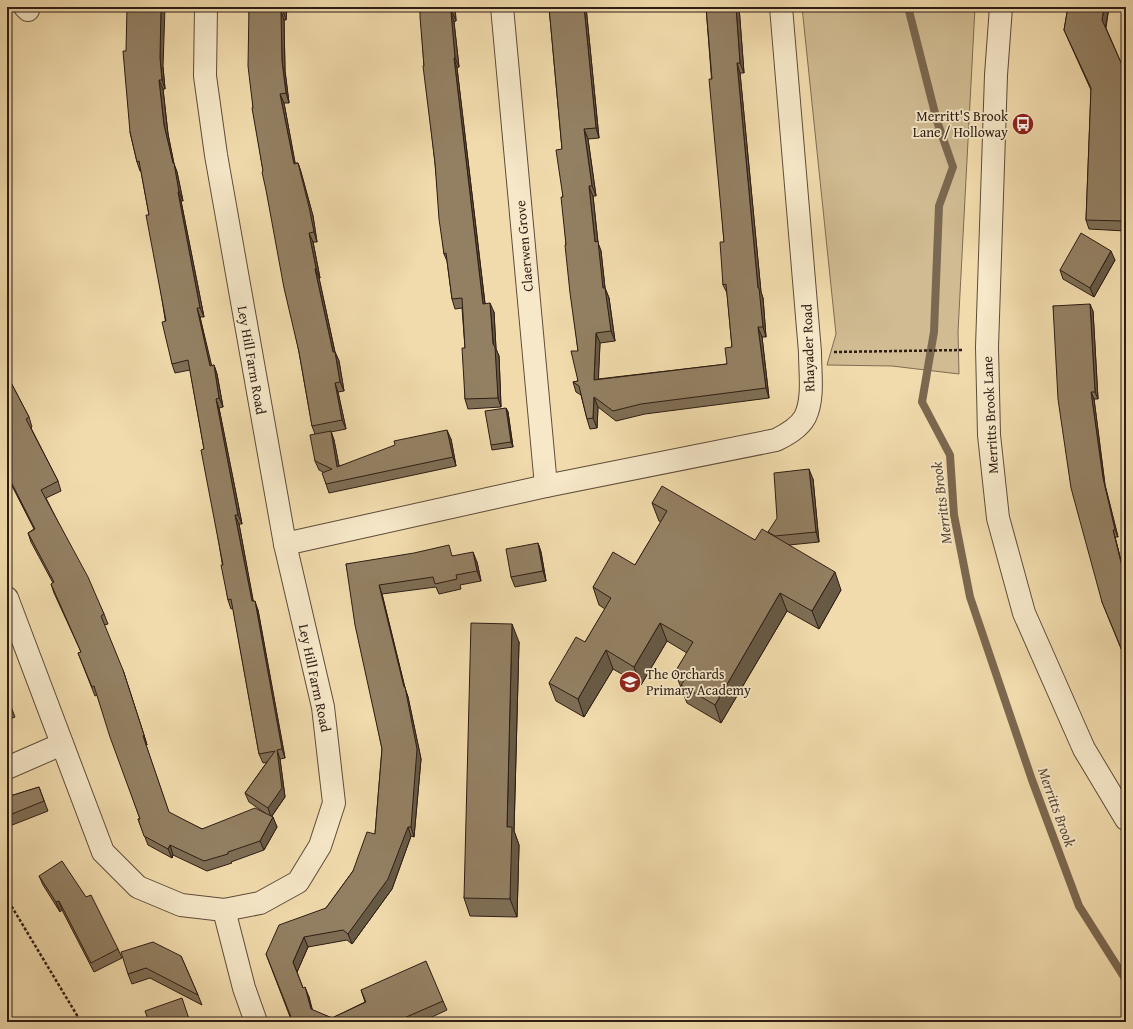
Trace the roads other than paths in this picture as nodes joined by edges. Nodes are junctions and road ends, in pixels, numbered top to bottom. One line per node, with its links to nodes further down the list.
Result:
1 (206, 7): 6 (street, Ley Hill Farm Road)
2 (502, 7): 5 (street, Claerwen Grove)
3 (781, 7): 5 (street, Rhayader Road)
4 (1001, 7): 10 (street, Merritts Brook Lane)
5 (546, 486): 6 (street, Rhayader Road)
6 (285, 544): 11 (street, Ley Hill Farm Road)
7 (7, 598): 8 (street, Ley Hill Farm Road)
8 (62, 744): 9 (street); 11 (street, Ley Hill Farm Road)
9 (7, 768)
10 (1126, 819)
11 (224, 910): 12 (street)
12 (256, 1022)

